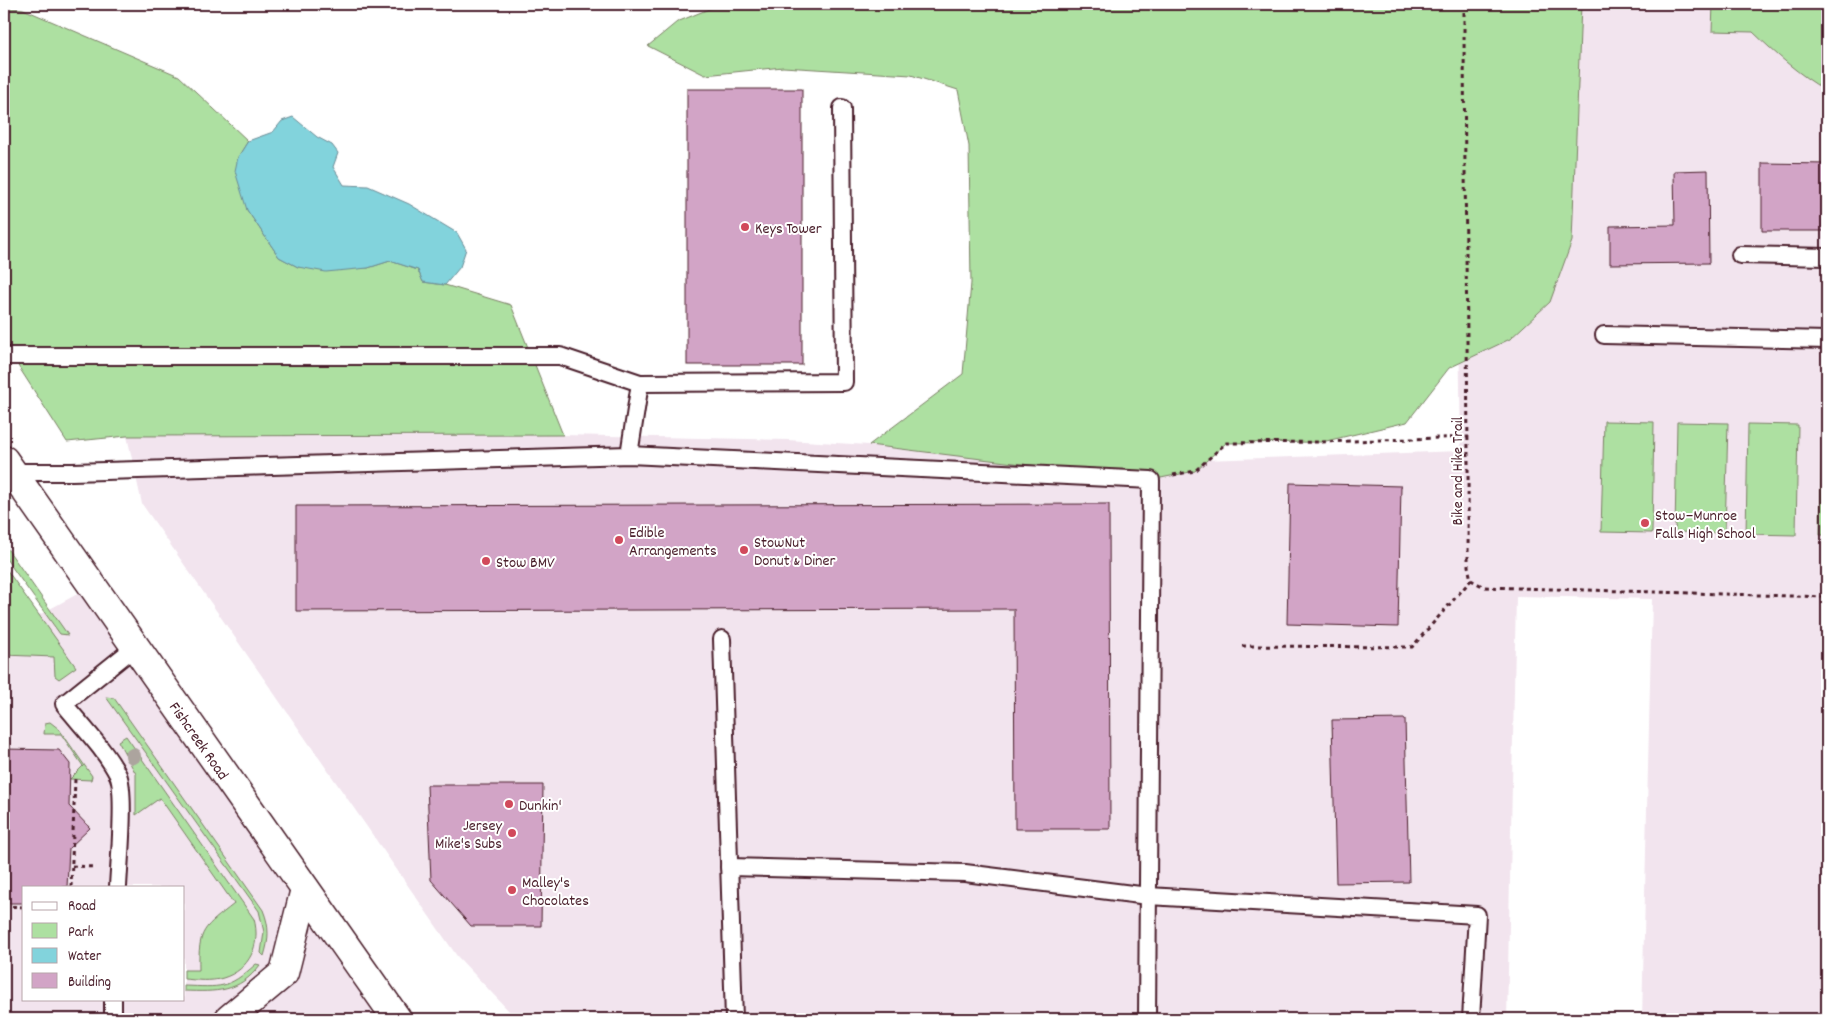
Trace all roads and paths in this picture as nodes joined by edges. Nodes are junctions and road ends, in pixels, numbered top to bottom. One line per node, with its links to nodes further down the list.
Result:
1 (1464, 4): 9 (path, Bike and Hike Trail)
2 (842, 108): 8 (lane)
3 (1740, 255): 4 (lane)
4 (1827, 257)
5 (1604, 335): 6 (lane)
6 (1827, 340)
7 (4, 356): 8 (lane)
8 (640, 383): 10 (lane)
9 (1469, 437): 12 (path); 13 (path, Bike and Hike Trail)
10 (629, 455): 11 (lane); 12 (lane)
11 (8, 466): 17 (main road, Fishcreek Road)
12 (1151, 480): 23 (lane)
13 (1471, 580): 14 (path); 16 (path)
14 (1827, 596)
15 (722, 638): 19 (lane)
16 (1242, 646)
17 (135, 647): 21 (lane); 22 (main road, Fishcreek Road)
18 (75, 779): 20 (path)
19 (730, 867): 23 (lane); 30 (lane)
20 (71, 886)
21 (118, 886)
22 (305, 889): 28 (main road); 29 (main road, Fishcreek Road)
23 (1148, 896): 31 (lane); 32 (lane)
24 (4, 906): 25 (path)
25 (22, 907)
26 (113, 1000): 27 (lane)
27 (113, 1019)
28 (228, 1019)
29 (397, 1019)
30 (734, 1019)
31 (1147, 1019)
32 (1471, 1019)

